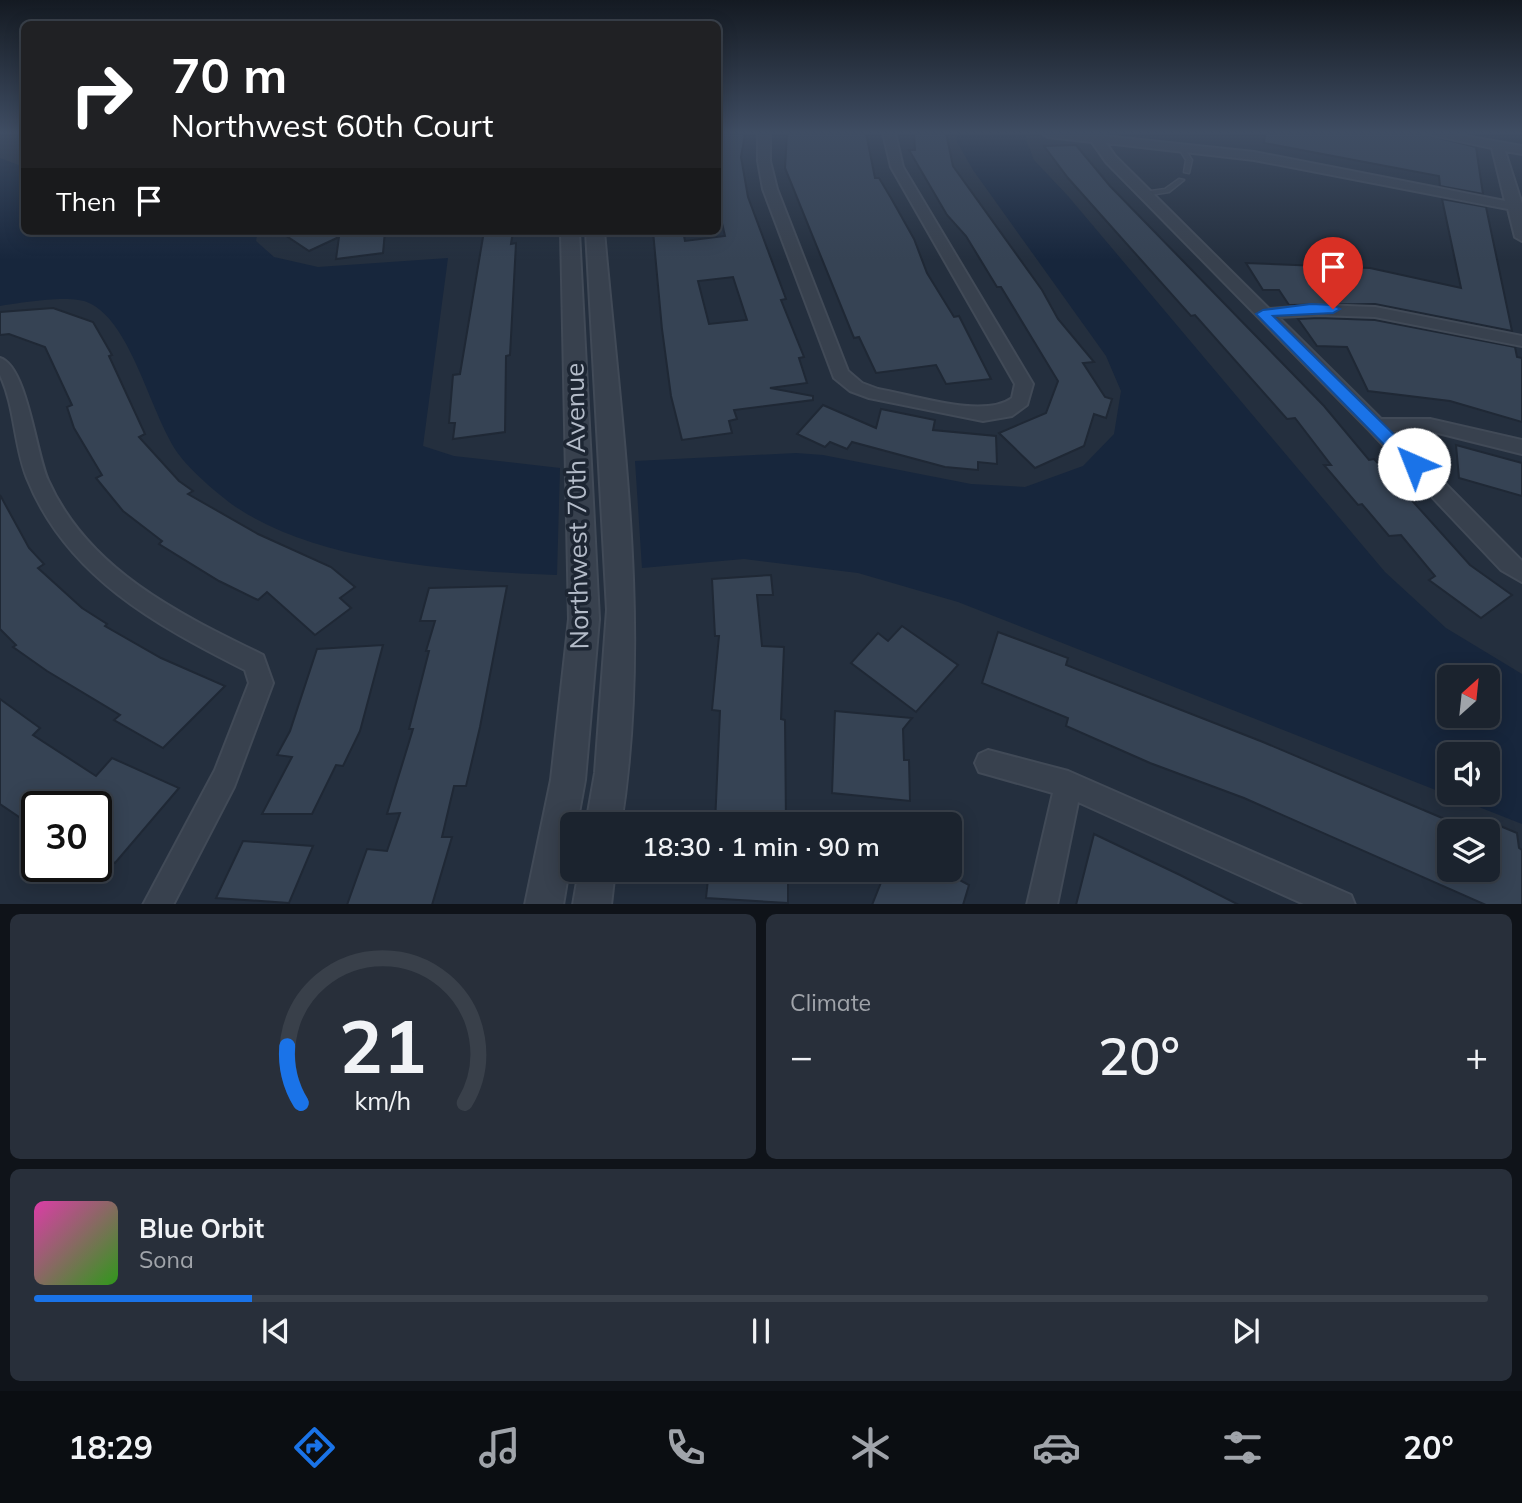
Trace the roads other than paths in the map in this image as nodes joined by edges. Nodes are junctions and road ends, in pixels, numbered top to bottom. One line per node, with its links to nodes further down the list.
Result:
1 (767, 175): 2 (street)
2 (902, 175)
3 (1126, 175): 7 (street)
4 (1353, 175): 8 (street)
5 (1507, 175): 8 (street)
6 (1181, 180): 7 (lane)
7 (1144, 194): 12 (street)
8 (1517, 207): 11 (street)
9 (570, 235): 23 (street, Northwest 70th Avenue)
10 (595, 235): 20 (street, Northwest 70th Avenue)
11 (1522, 237)
12 (1263, 314): 13 (street); 15 (street)
13 (1522, 341)
14 (0, 364): 22 (street)
15 (1376, 425): 16 (street); 17 (street)
16 (1522, 447)
17 (1522, 573)
18 (988, 763): 19 (street)
19 (1068, 784): 25 (street); 26 (street)
20 (606, 812)
21 (595, 882): 24 (street)
22 (158, 904)
23 (544, 904)
24 (592, 904)
25 (1042, 904)
26 (1338, 904)

